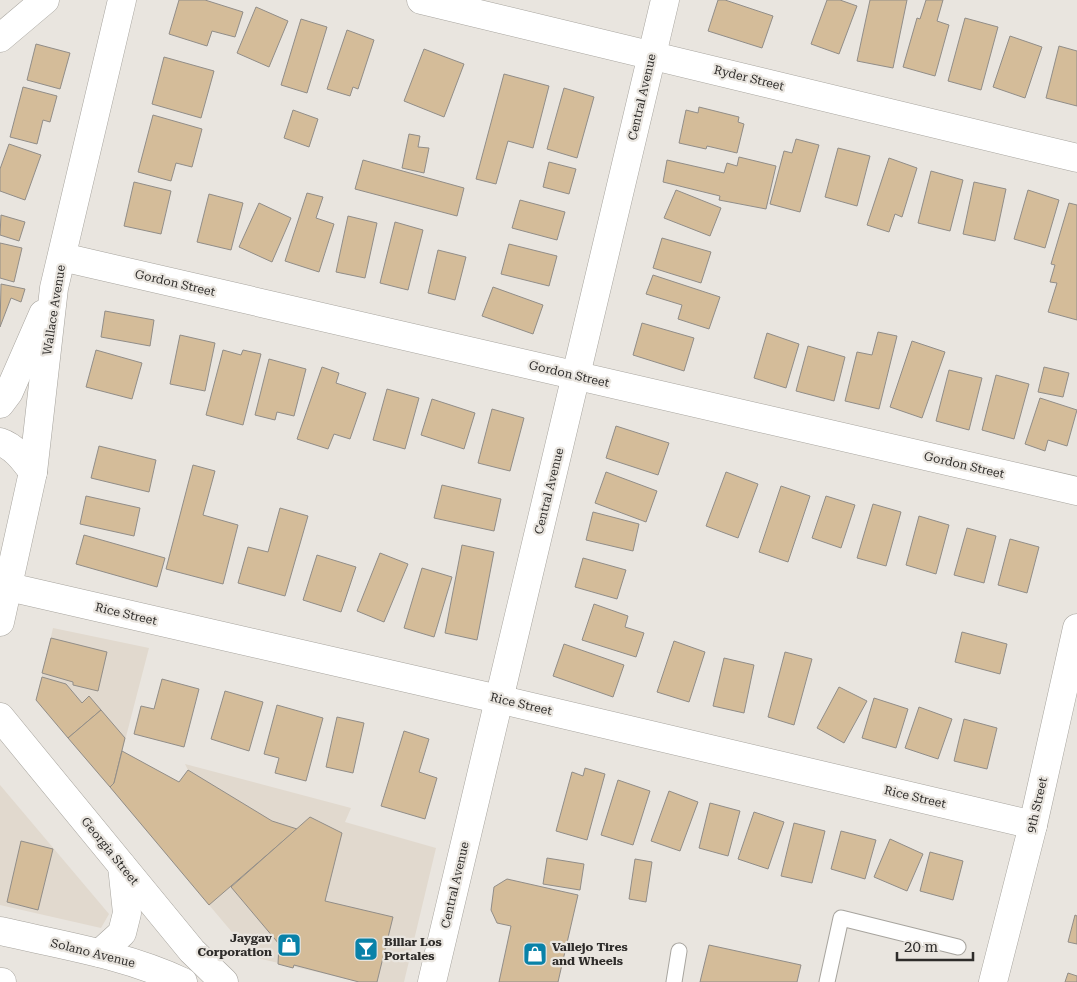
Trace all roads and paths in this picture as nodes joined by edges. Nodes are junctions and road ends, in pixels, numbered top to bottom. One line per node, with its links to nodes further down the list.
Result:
1 (45, 0): 5 (street)
2 (122, 0): 8 (street, Wallace Avenue)
3 (421, 0): 6 (street, Ryder Street)
4 (665, 0): 6 (street, Central Avenue)
5 (0, 38)
6 (652, 54): 7 (street, Ryder Street); 10 (street, Central Avenue)
7 (1077, 158)
8 (62, 257): 9 (street, Wallace Avenue); 10 (street, Gordon Street)
9 (54, 288): 11 (street); 13 (street, Wallace Avenue)
10 (577, 376): 14 (street, Gordon Street); 18 (street, Central Avenue)
11 (0, 404)
12 (0, 442): 13 (street)
13 (33, 472): 15 (street, Wallace Avenue)
14 (1077, 491)
15 (9, 587): 16 (street, Wallace Avenue); 18 (street, Rice Street)
16 (0, 622)
17 (1077, 628): 20 (street, 9th Street)
18 (498, 698): 20 (street, Rice Street); 28 (street, Central Avenue)
19 (0, 717): 21 (street, Georgia Street)
20 (1033, 825): 31 (street, 9th Street)
21 (122, 866): 25 (street); 27 (street, Georgia Street)
22 (0, 931): 25 (street, Solano Avenue)
23 (958, 948): 30 (lane)
24 (679, 950): 29 (lane)
25 (100, 953): 26 (street, Solano Avenue)
26 (183, 982)
27 (224, 982)
28 (432, 982)
29 (674, 982)
30 (827, 982)
31 (993, 982)

